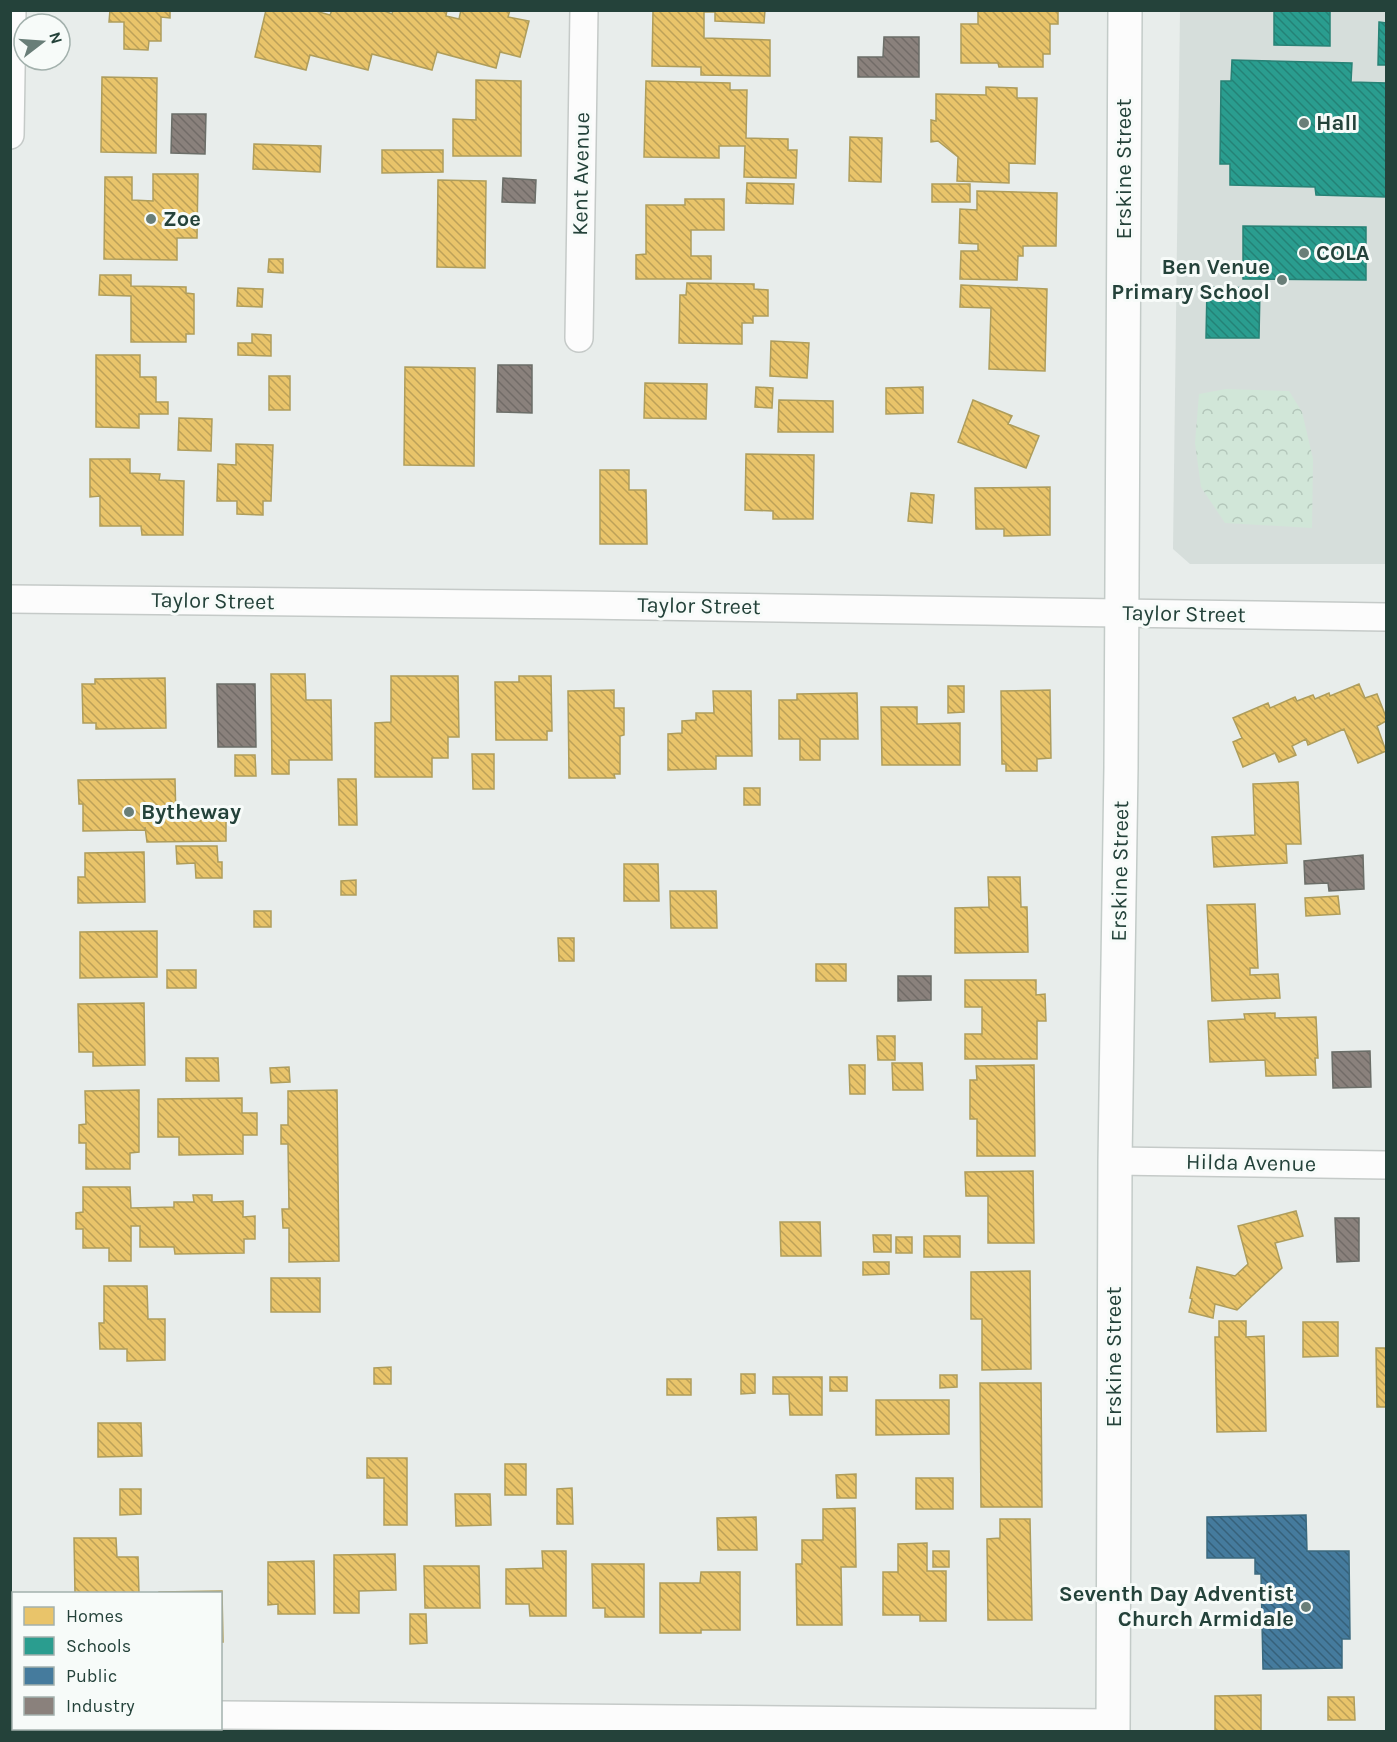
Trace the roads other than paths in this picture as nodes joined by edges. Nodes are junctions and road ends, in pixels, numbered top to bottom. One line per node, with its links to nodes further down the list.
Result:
1 (12, 10): 4 (street)
2 (584, 10): 5 (street, Kent Avenue)
3 (1125, 10): 7 (street, Erskine Street)
4 (10, 135)
5 (579, 338)
6 (10, 599): 7 (street, Taylor Street)
7 (1121, 614): 8 (street, Taylor Street); 9 (street, Erskine Street)
8 (1386, 617)
9 (1115, 1161): 10 (street, Hilda Avenue); 12 (street, Erskine Street)
10 (1386, 1165)
11 (234, 1721): 12 (street)
12 (1113, 1727)

